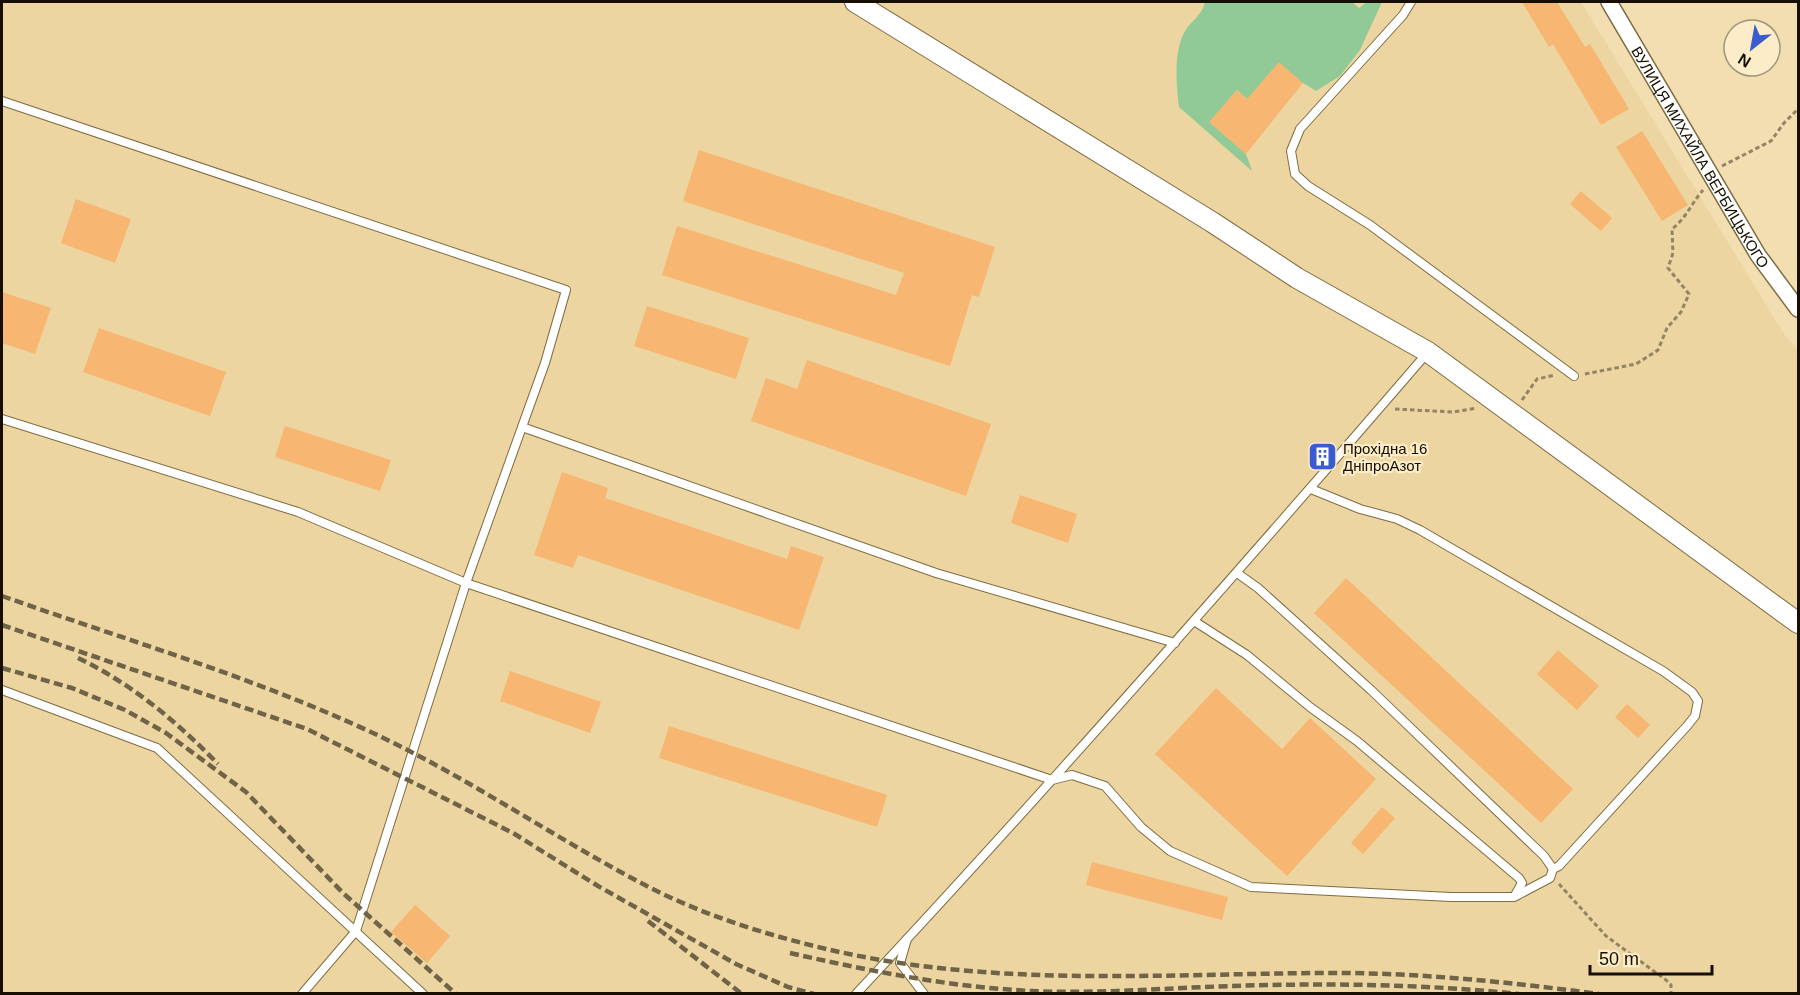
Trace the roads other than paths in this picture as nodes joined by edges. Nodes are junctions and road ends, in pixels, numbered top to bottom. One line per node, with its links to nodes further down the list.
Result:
1 (855, 2): 6 (street)
2 (1411, 2): 7 (lane)
3 (1609, 2): 5 (street, ВУЛИЦЯ МИХАЙЛА ВЕРБИЦЬКОГО)
4 (2, 101): 9 (lane)
5 (1798, 309)
6 (1428, 352): 10 (lane); 14 (street)
7 (1574, 376)
8 (2, 419): 12 (lane)
9 (522, 427): 12 (lane); 15 (lane)
10 (1311, 489): 11 (lane); 18 (lane)
11 (1237, 573): 13 (lane); 18 (lane)
12 (466, 583): 17 (lane); 20 (lane)
13 (1194, 621): 15 (lane); 19 (lane)
14 (1798, 623)
15 (1174, 643): 17 (lane)
16 (2, 690): 20 (lane)
17 (1052, 780): 19 (lane); 21 (lane)
18 (1553, 869): 19 (lane)
19 (1514, 897)
20 (356, 931): 22 (lane); 23 (lane)
21 (908, 938): 24 (lane); 25 (lane)
22 (302, 993)
23 (423, 993)
24 (856, 993)
25 (924, 993)

